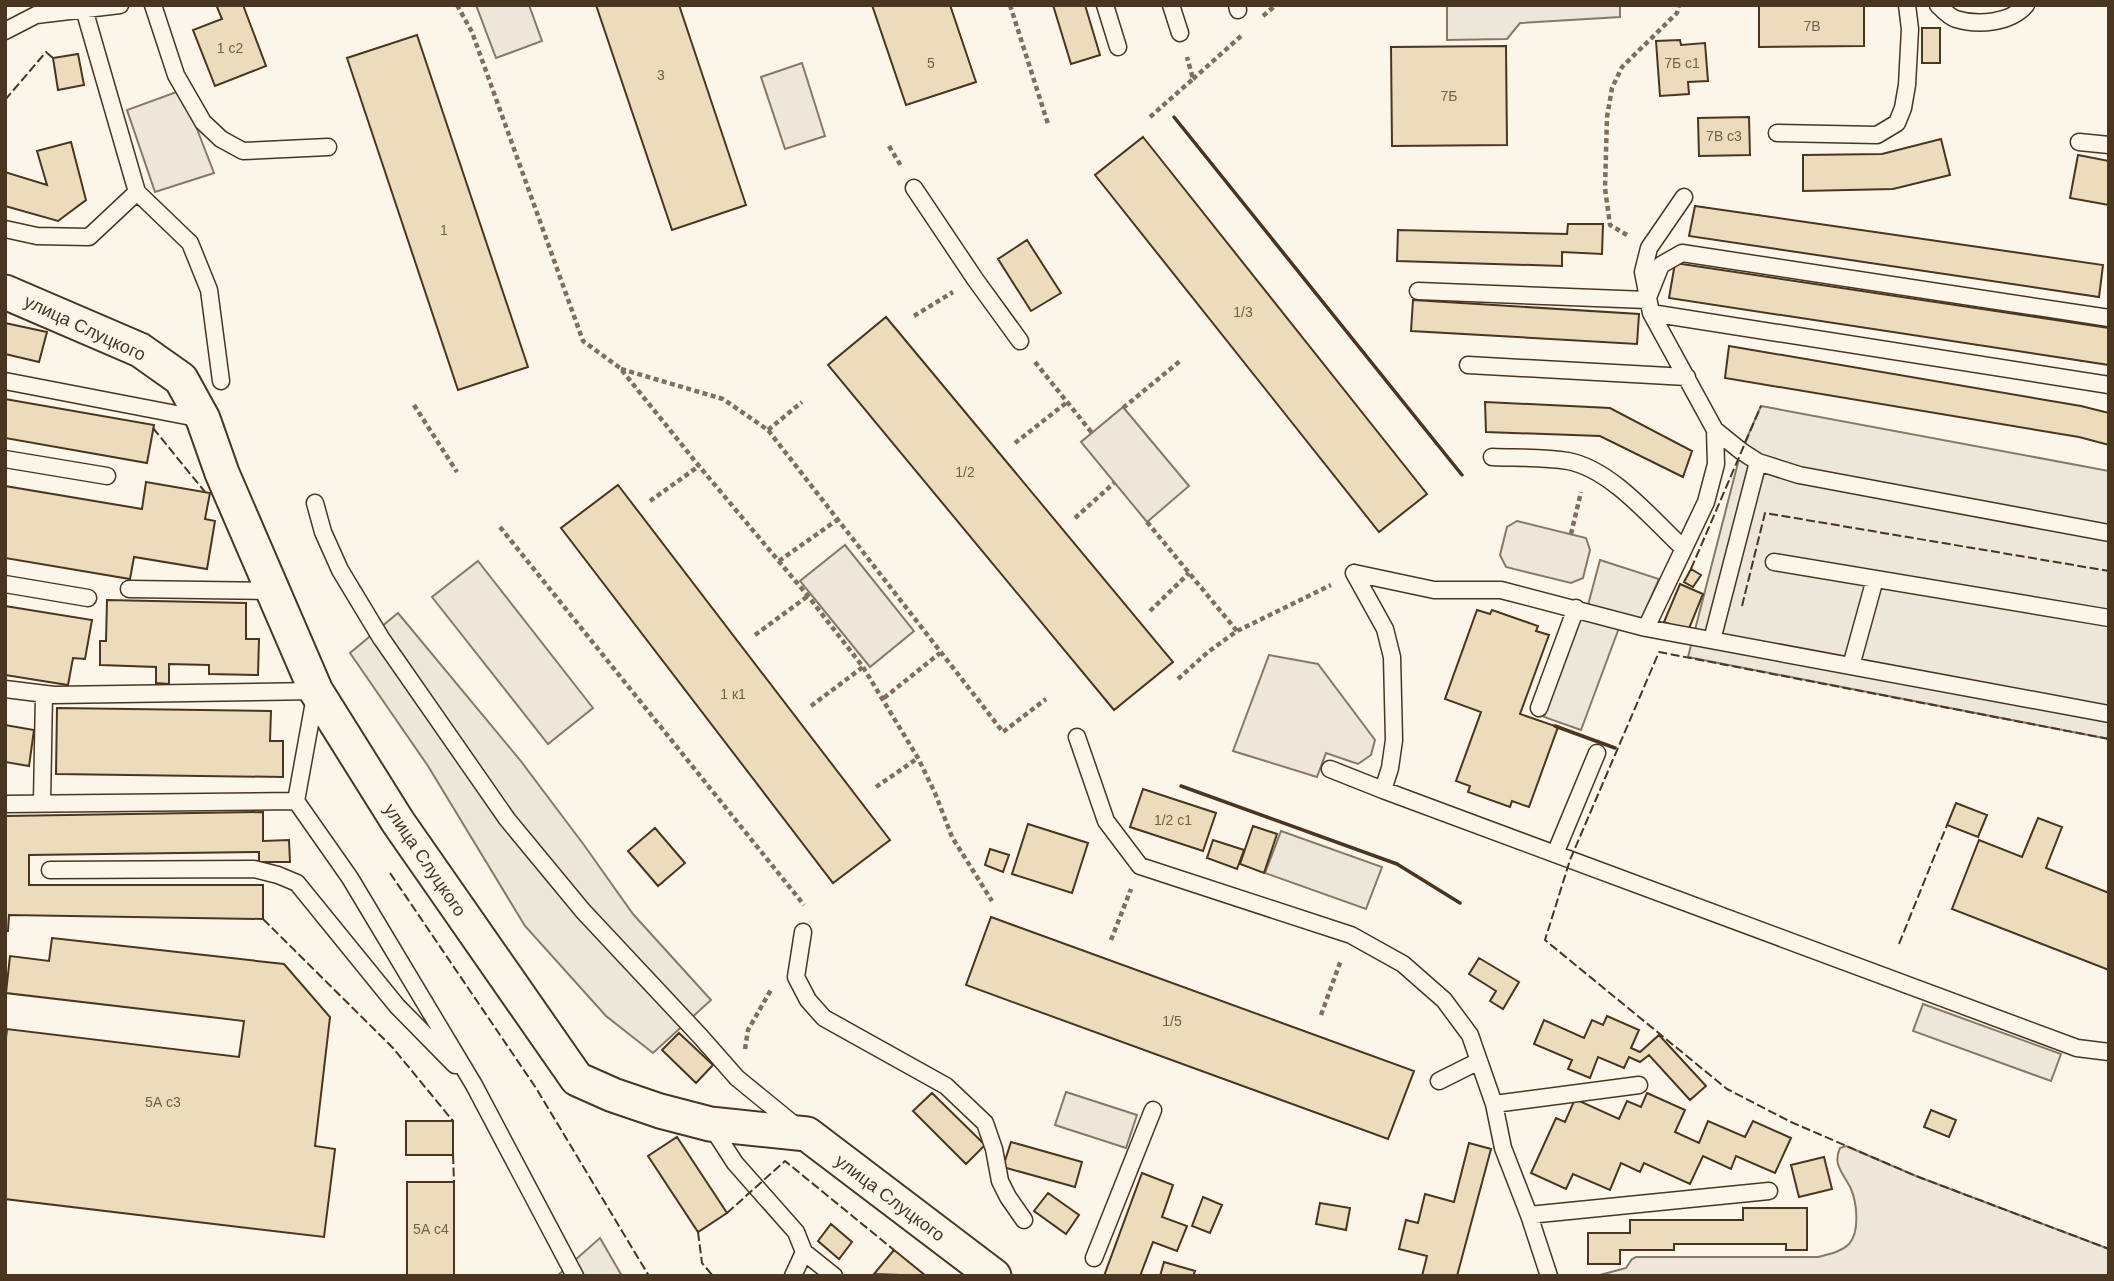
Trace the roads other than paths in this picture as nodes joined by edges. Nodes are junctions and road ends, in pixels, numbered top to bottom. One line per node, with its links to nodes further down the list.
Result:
1 (120, 5): 8 (lane)
2 (153, 5): 15 (lane)
3 (1105, 5): 11 (lane)
4 (1171, 5): 10 (lane)
5 (1907, 5): 12 (lane)
6 (1938, 5): 7 (lane)
7 (2026, 5)
8 (84, 9): 9 (lane); 17 (lane)
9 (5, 31)
10 (1180, 33)
11 (1118, 47)
12 (1777, 134)
13 (2079, 142): 14 (lane)
14 (2109, 145)
15 (328, 147)
16 (914, 188): 24 (lane)
17 (137, 192): 19 (lane); 27 (lane)
18 (1684, 197): 22 (lane)
19 (5, 229)
20 (1418, 291): 22 (lane)
21 (5, 292): 30 (street, улица Слуцкого)
22 (1649, 307): 23 (lane); 26 (lane); 29 (lane)
23 (2109, 318)
24 (1020, 341)
25 (1468, 365): 26 (lane)
26 (1687, 377): 31 (lane)
27 (221, 380)
28 (5, 382): 30 (lane)
29 (2109, 385)
30 (204, 419): 43 (street, улица Слуцкого)
31 (1715, 430): 34 (lane); 38 (lane)
32 (1492, 457): 38 (lane)
33 (5, 459): 35 (lane)
34 (1758, 462): 37 (lane); 48 (lane)
35 (107, 476)
36 (314, 503): 73 (lane)
37 (2109, 533)
38 (1683, 548): 47 (lane)
39 (1774, 562): 40 (lane)
40 (1875, 579): 46 (lane); 49 (lane)
41 (5, 584): 44 (lane)
42 (130, 589): 43 (lane)
43 (273, 591): 51 (street, улица Слуцкого)
44 (88, 598)
45 (1576, 608): 47 (lane); 53 (lane); 58 (lane)
46 (2109, 618)
47 (1646, 628): 48 (lane)
48 (1712, 640): 49 (lane)
49 (1851, 666): 54 (lane)
50 (5, 689): 52 (lane)
51 (316, 691): 52 (lane); 59 (lane); 72 (street, улица Слуцкого)
52 (44, 694): 60 (lane)
53 (1539, 708)
54 (2109, 714)
55 (1077, 737): 66 (lane)
56 (1597, 753): 62 (lane)
57 (1330, 769): 58 (lane)
58 (1383, 790): 62 (lane)
59 (296, 801): 60 (lane); 68 (lane)
60 (42, 803): 61 (lane)
61 (5, 804)
62 (1555, 854): 65 (lane)
63 (50, 870): 68 (lane)
64 (803, 932): 76 (lane)
65 (2109, 1052)
66 (1479, 1061): 67 (lane); 70 (lane)
67 (1439, 1081)
68 (474, 1085): 79 (lane)
69 (1639, 1085): 70 (lane)
70 (1494, 1104): 75 (lane)
71 (1153, 1110): 78 (lane)
72 (710, 1124): 73 (street, улица Слуцкого); 77 (lane)
73 (807, 1134): 82 (street, улица Слуцкого)
74 (1769, 1191): 75 (lane)
75 (1529, 1215): 83 (lane)
76 (1024, 1220)
77 (804, 1252): 80 (lane); 81 (lane)
78 (1094, 1258)
79 (575, 1276)
80 (793, 1276)
81 (834, 1276)
82 (994, 1276)
83 (1549, 1276)

